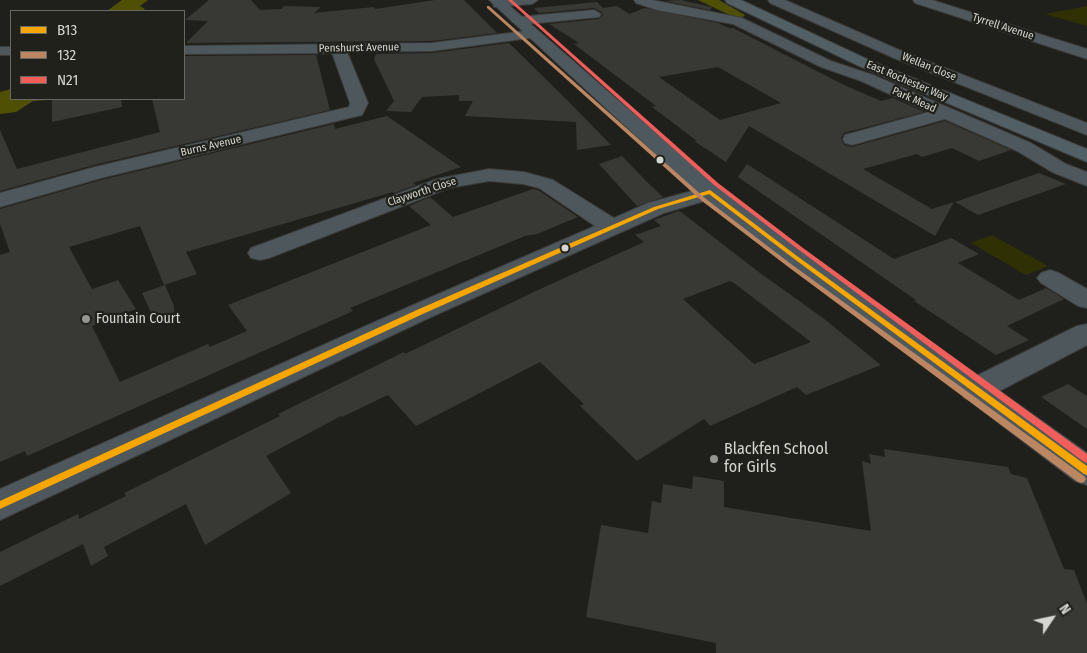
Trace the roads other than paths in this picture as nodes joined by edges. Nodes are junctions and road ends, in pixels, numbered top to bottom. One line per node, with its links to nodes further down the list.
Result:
1 (532, 0): 8 (street)
2 (640, 0): 16 (street, Park Mead)
3 (731, 0): 20 (highway, East Rochester Way)
4 (754, 0): 19 (highway, East Rochester Way)
5 (774, 0): 17 (street, Wellan Close)
6 (918, 0): 9 (street, Tyrrell Avenue)
7 (955, 0): 9 (street)
8 (497, 2): 11 (main road)
9 (933, 5): 15 (street, Tyrrell Avenue)
10 (594, 14): 11 (street)
11 (518, 21): 12 (main road)
12 (533, 34): 13 (street, Penshurst Avenue); 22 (main road)
13 (338, 48): 14 (street, Penshurst Avenue); 23 (street, Burns Avenue)
14 (185, 50)
15 (1087, 54)
16 (944, 113): 18 (street); 21 (street, Park Mead)
17 (1087, 129)
18 (852, 139)
19 (1087, 141)
20 (1087, 156)
21 (1087, 180)
22 (710, 192): 24 (street); 29 (main road)
23 (0, 200)
24 (612, 227): 25 (street, Clayworth Close); 31 (street)
25 (260, 253)
26 (1050, 278): 27 (street)
27 (1087, 300)
28 (1087, 334): 29 (street)
29 (975, 390): 30 (main road)
30 (1087, 471)
31 (0, 505)

